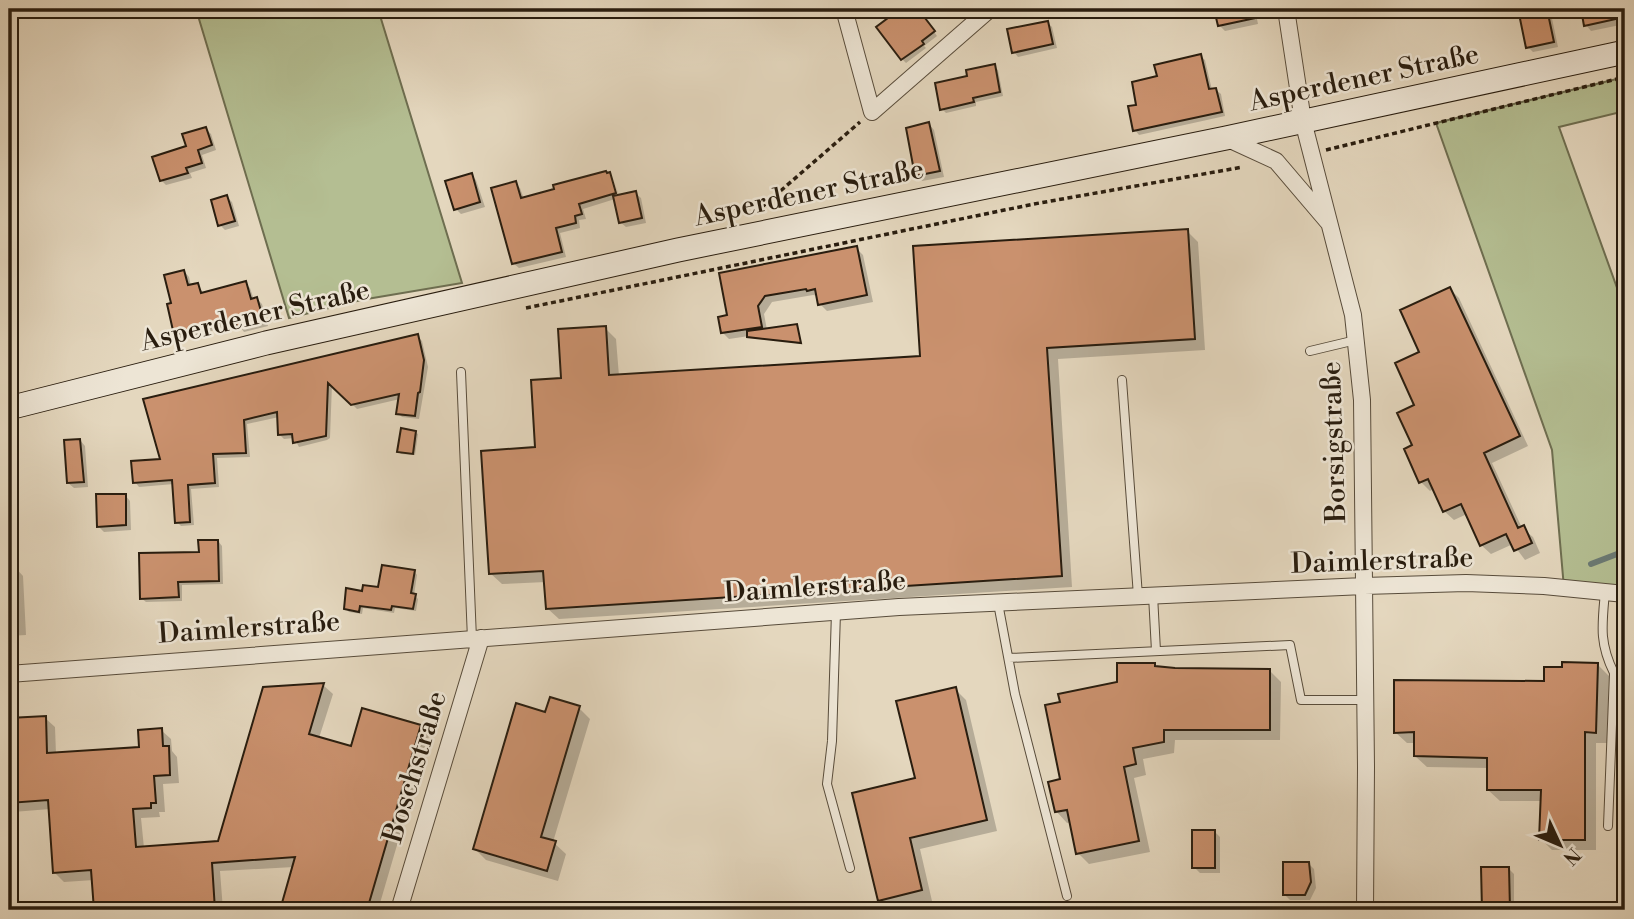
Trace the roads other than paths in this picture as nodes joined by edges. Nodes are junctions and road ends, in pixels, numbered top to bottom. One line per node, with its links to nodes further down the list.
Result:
1 (844, 9): 2 (street)
2 (990, 9)
3 (1286, 9): 5 (street, Borsigstraße)
4 (1625, 51): 5 (main road, Asperdener Straße)
5 (1303, 121): 6 (main road, Asperdener Straße); 7 (street, Borsigstraße)
6 (1226, 138): 7 (street, Borsigstraße); 12 (main road, Asperdener Straße)
7 (1331, 226): 8 (street, Borsigstraße)
8 (1356, 340): 9 (lane); 13 (street, Borsigstraße)
9 (1310, 351)
10 (461, 372): 19 (lane)
11 (1122, 380): 16 (lane)
12 (9, 408)
13 (1364, 586): 14 (street, Daimlerstraße); 16 (street, Daimlerstraße); 23 (street, Borsigstraße)
14 (1605, 592): 15 (street, Daimlerstraße); 24 (lane)
15 (1625, 594)
16 (1146, 596): 17 (street, Daimlerstraße); 20 (lane)
17 (998, 603): 18 (street, Daimlerstraße); 21 (lane)
18 (836, 612): 19 (street, Daimlerstraße); 25 (lane)
19 (477, 639): 22 (street, Daimlerstraße); 27 (street, Boschstraße)
20 (1156, 651): 21 (lane); 23 (lane)
21 (1009, 659): 26 (lane)
22 (9, 674)
23 (1366, 700): 28 (street, Borsigstraße)
24 (1608, 826)
25 (850, 868)
26 (1067, 896)
27 (399, 910)
28 (1365, 910)

